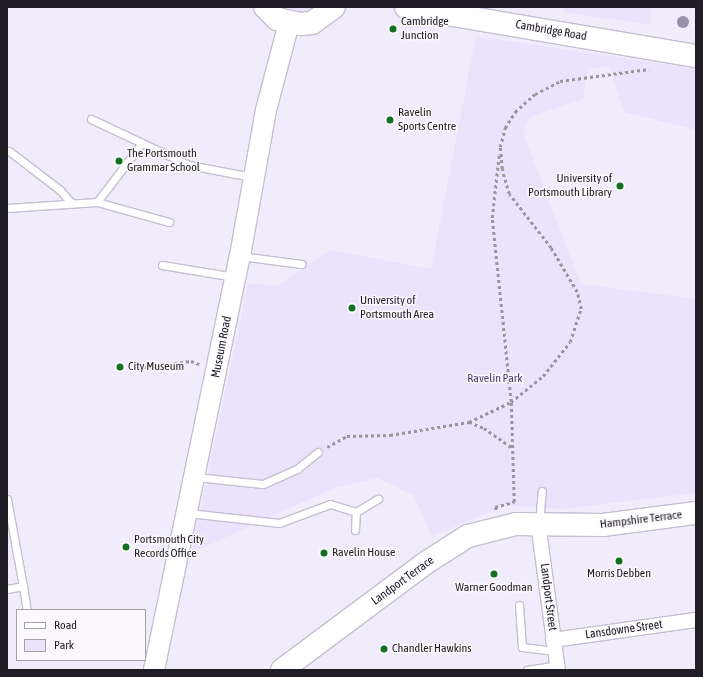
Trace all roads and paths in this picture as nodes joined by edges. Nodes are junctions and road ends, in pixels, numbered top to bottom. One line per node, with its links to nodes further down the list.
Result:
1 (265, 7): 4 (main road)
2 (334, 7): 4 (main road)
3 (406, 7): 5 (main road, Cambridge Road)
4 (289, 23): 10 (main road, Museum Road)
5 (688, 54): 8 (path)
6 (91, 119): 7 (lane)
7 (142, 143): 10 (lane); 11 (lane)
8 (500, 147): 21 (path); 21 (path)
9 (9, 151): 12 (lane)
10 (254, 177): 15 (main road, Museum Road)
11 (97, 202): 12 (lane); 14 (lane)
12 (72, 204): 13 (lane)
13 (7, 208)
14 (169, 222)
15 (240, 256): 16 (lane); 18 (main road, Museum Road)
16 (302, 264)
17 (162, 265): 18 (lane)
18 (236, 277): 20 (main road, Museum Road)
19 (144, 367): 20 (path)
20 (217, 370): 25 (main road, Museum Road)
21 (512, 402): 22 (path); 23 (path)
22 (469, 422): 23 (path); 24 (path)
23 (513, 448): 33 (path)
24 (318, 452): 25 (lane)
25 (196, 477): 30 (main road, Museum Road)
26 (542, 491): 32 (lane)
27 (7, 499): 35 (lane)
28 (378, 499): 29 (lane)
29 (356, 512): 30 (lane); 34 (lane)
30 (188, 513): 42 (main road, Museum Road)
31 (696, 513): 32 (main road, Hampshire Terrace)
32 (538, 523): 33 (main road, Landport Terrace); 40 (street, Landport Street)
33 (498, 526): 43 (main road, Landport Terrace)
34 (355, 530)
35 (23, 586): 36 (lane); 38 (lane)
36 (7, 589)
37 (519, 605): 40 (lane)
38 (27, 609)
39 (696, 620): 40 (street, Lansdowne Street)
40 (554, 643): 41 (street, Landport Street)
41 (558, 668): 44 (lane)
42 (154, 670)
43 (282, 670)
44 (527, 670)

